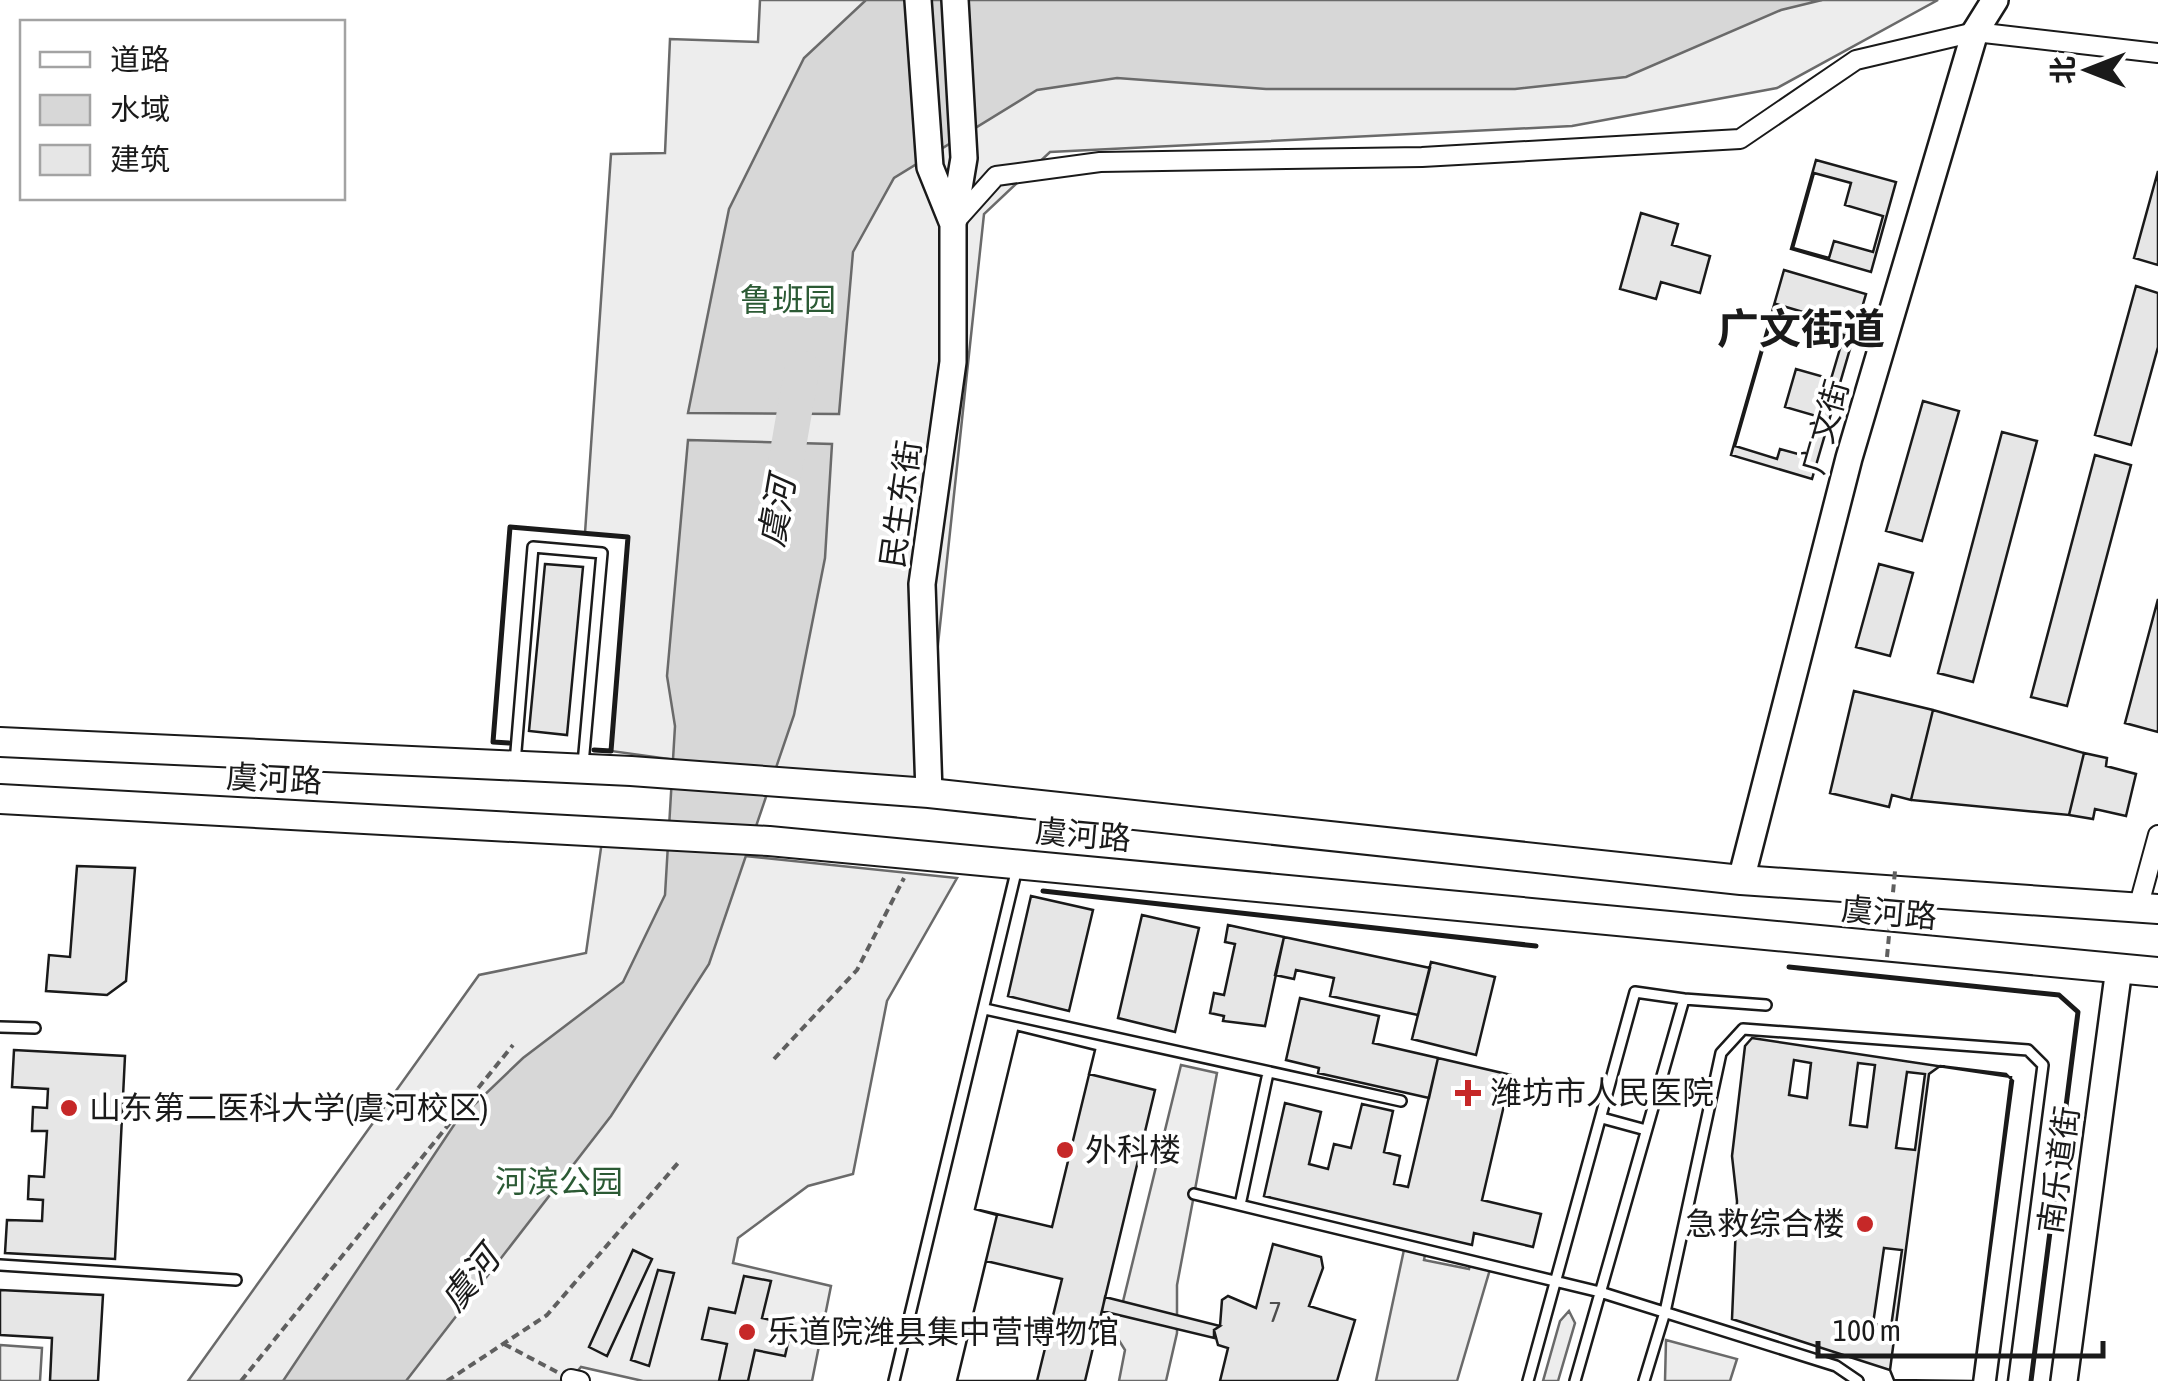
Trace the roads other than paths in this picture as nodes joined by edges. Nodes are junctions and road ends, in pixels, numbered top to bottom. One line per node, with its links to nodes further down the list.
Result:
1 (918, 0): 6 (street, 民生东街)
2 (955, 0): 6 (street, 民生东街)
3 (1995, 0): 4 (street, 广文街)
4 (1976, 32): 5 (street); 6 (street); 14 (street, 广文街)
5 (2158, 54)
6 (953, 224): 10 (street, 民生东街)
7 (0, 742): 8 (main road, 虞河路)
8 (514, 766): 9 (main road, 虞河路); 9 (lane)
9 (582, 769): 10 (main road, 虞河路)
10 (929, 793): 14 (main road, 虞河路)
11 (0, 799): 13 (main road, 虞河路)
12 (2158, 835): 15 (street)
13 (1018, 864): 16 (main road, 虞河路); 20 (lane)
14 (1741, 880): 15 (main road, 虞河路)
15 (2148, 909)
16 (2119, 968): 17 (main road, 虞河路); 40 (street, 南乐道街)
17 (2158, 972)
18 (1684, 999): 19 (lane); 25 (lane); 26 (lane)
19 (1766, 1005)
20 (984, 1009): 23 (lane); 34 (lane)
21 (0, 1026): 22 (lane)
22 (35, 1028)
23 (1268, 1073): 24 (lane); 28 (lane)
24 (1401, 1100)
25 (1602, 1118): 26 (lane); 31 (lane)
26 (1646, 1130): 32 (lane)
27 (1194, 1194): 28 (lane)
28 (1240, 1205): 31 (lane)
29 (0, 1264): 30 (lane)
30 (236, 1280)
31 (1556, 1282): 32 (lane); 35 (lane)
32 (1600, 1292): 33 (lane); 36 (lane)
33 (1665, 1312): 37 (lane); 38 (lane); 39 (lane)
34 (894, 1381)
35 (1528, 1381)
36 (1575, 1381)
37 (1644, 1381)
38 (1858, 1381)
39 (2002, 1381)
40 (2064, 1381)

